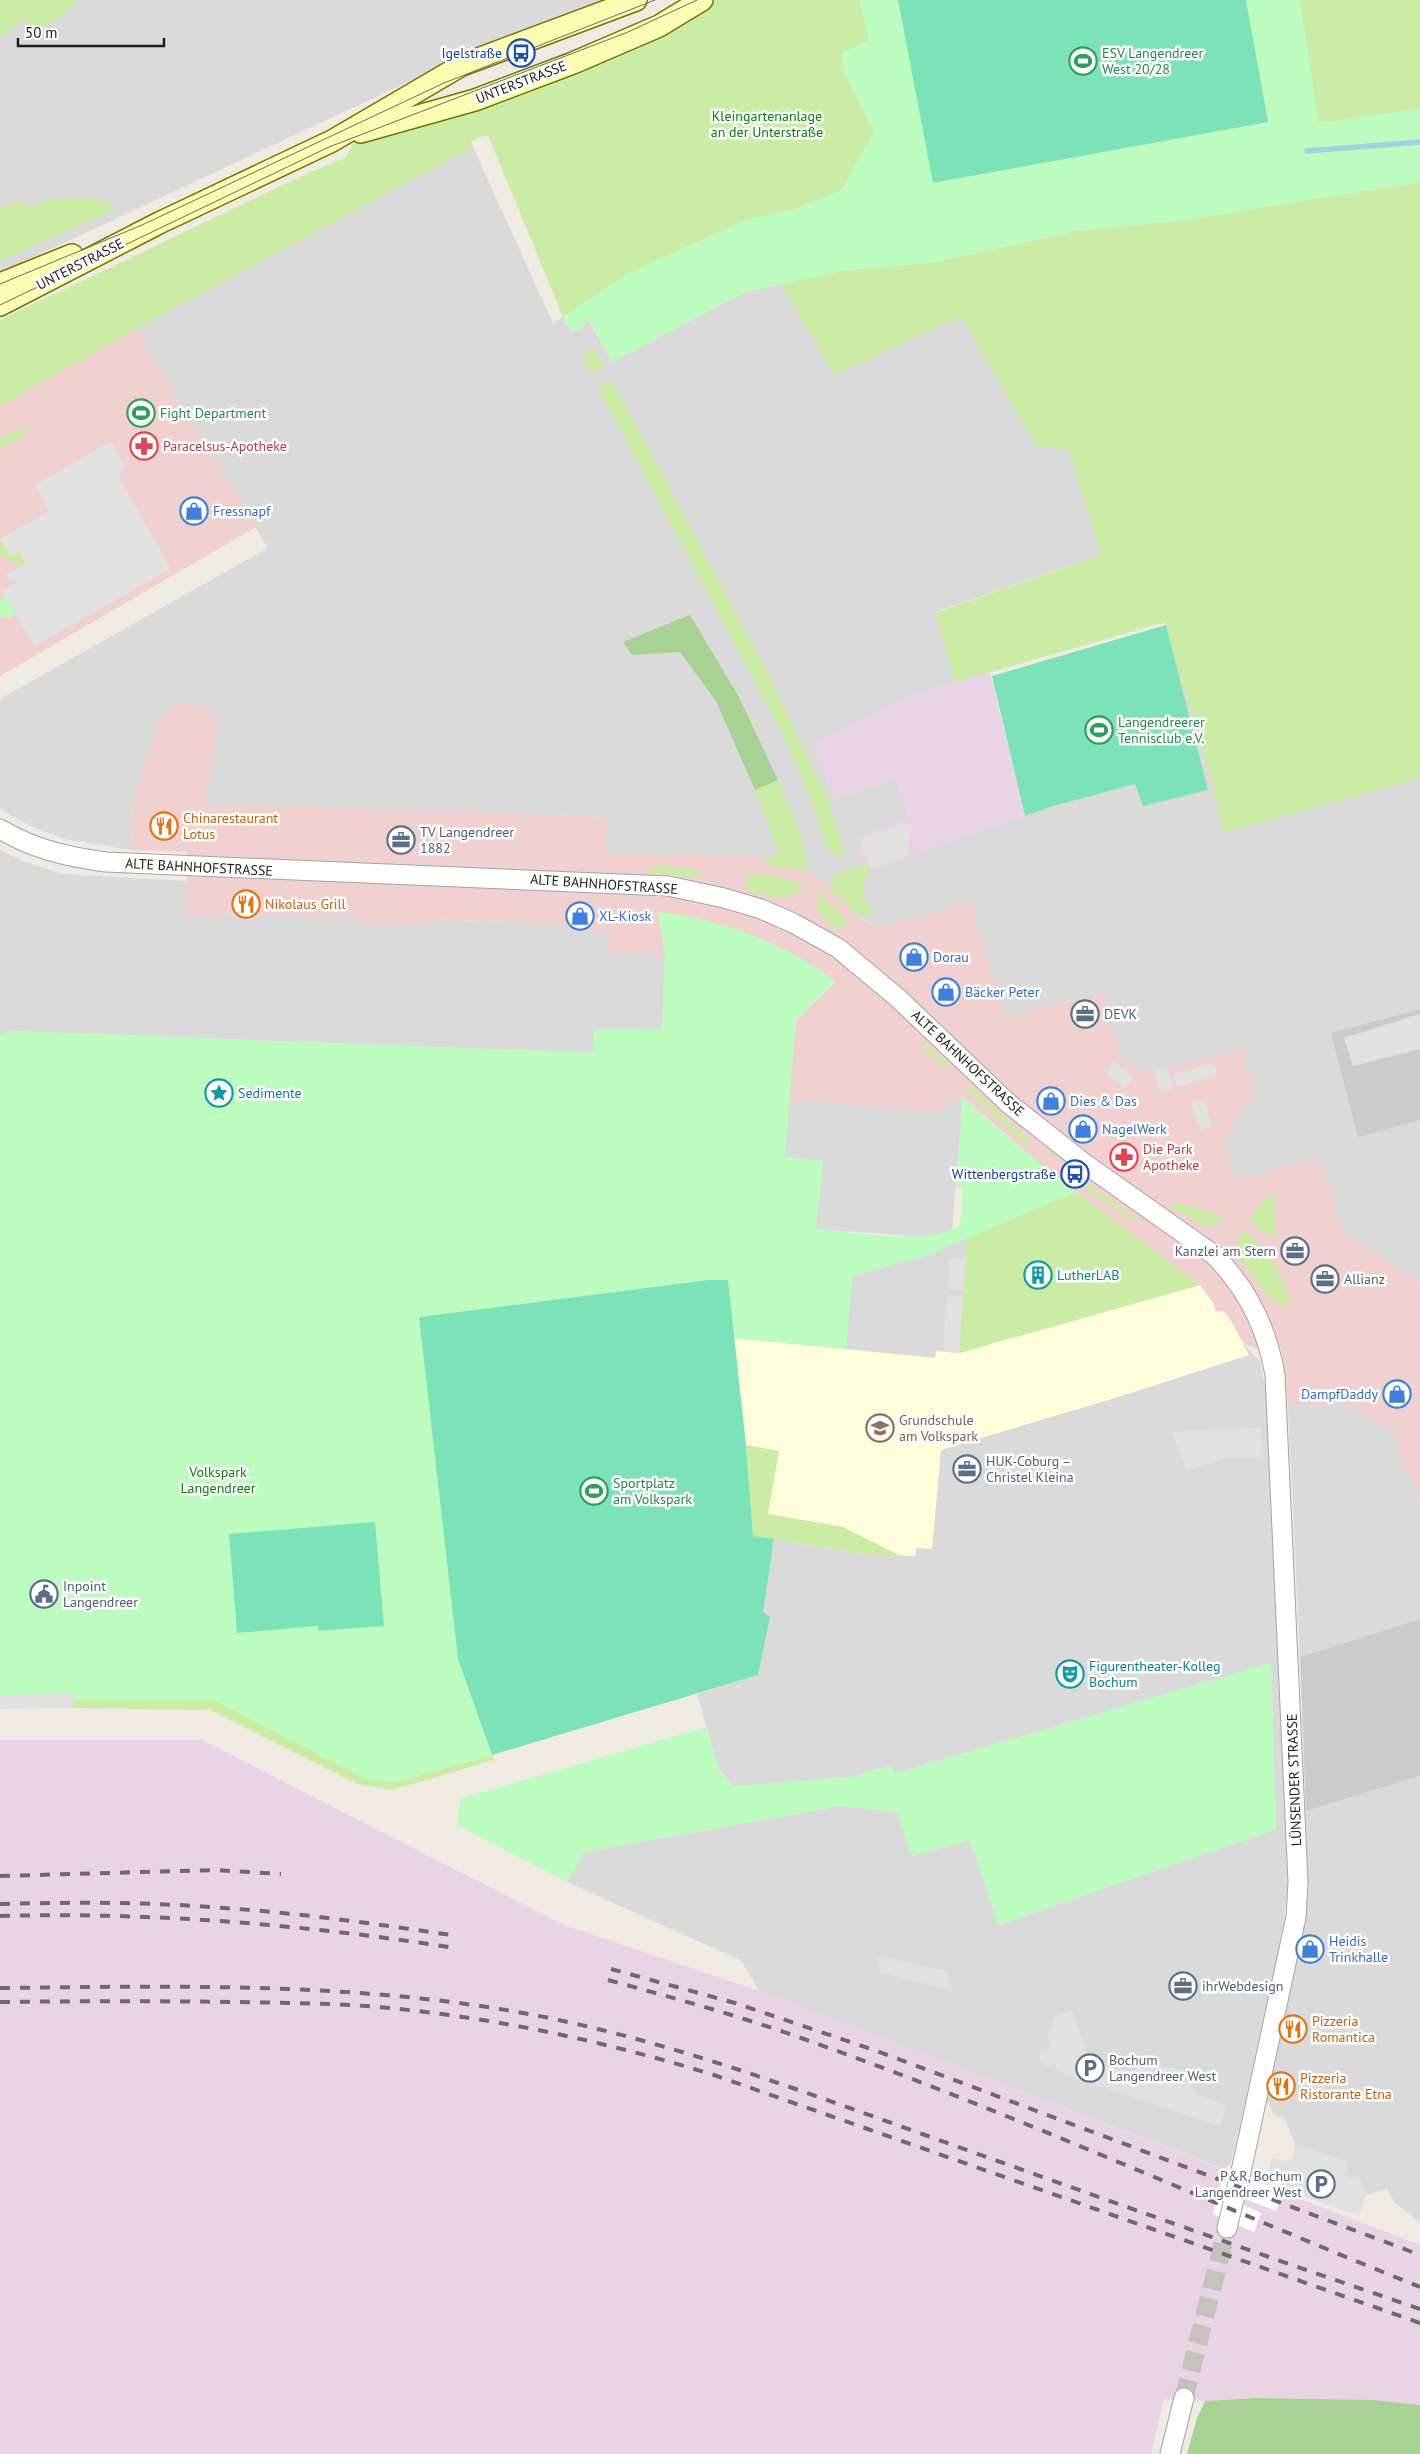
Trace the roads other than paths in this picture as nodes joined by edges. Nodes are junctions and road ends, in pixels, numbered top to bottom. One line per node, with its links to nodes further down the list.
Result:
1 (636, 0): 3 (main road, UNTERSTRASSE)
2 (702, 0): 3 (main road, UNTERSTRASSE)
3 (332, 141): 4 (main road, UNTERSTRASSE)
4 (159, 223): 5 (main road, UNTERSTRASSE); 6 (main road, UNTERSTRASSE)
5 (0, 284)
6 (0, 305)
7 (0, 829): 8 (street, ALTE BAHNHOFSTRASSE)
8 (1264, 1327): 9 (street, LÜNSENDER STRASSE)
9 (1227, 2228)
10 (1184, 2398): 11 (street)
11 (1170, 2454)

